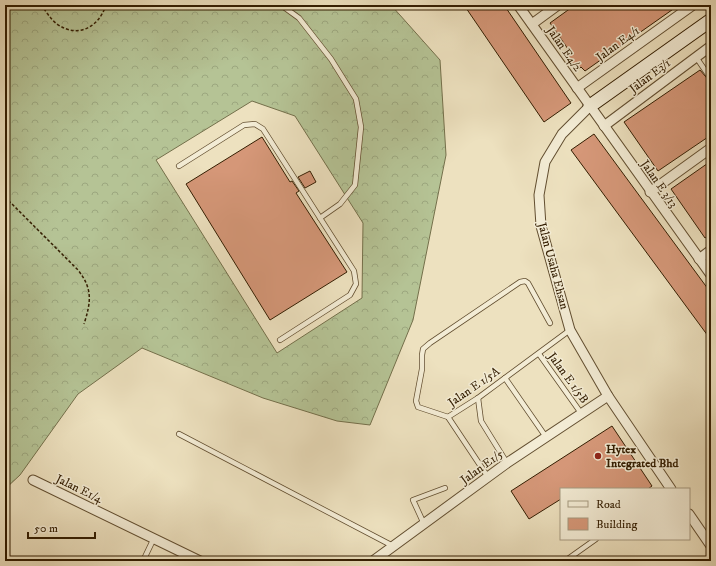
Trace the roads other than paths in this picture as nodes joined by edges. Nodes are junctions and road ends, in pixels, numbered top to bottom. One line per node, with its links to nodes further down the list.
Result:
1 (281, 5): 16 (lane)
2 (518, 5): 6 (street, Jalan E4/2)
3 (558, 5): 6 (street)
4 (693, 5): 10 (street, Jalan E4/1)
5 (711, 20): 11 (street, Jalan Usaha Ehsan)
6 (532, 24): 10 (street, Jalan E4/2)
7 (711, 46): 8 (street, Jalan E3/1)
8 (696, 57): 9 (lane); 12 (street, Jalan E3/1)
9 (711, 79)
10 (577, 88): 11 (street, Jalan E4/2)
11 (590, 106): 12 (street, Jalan E 3/13); 21 (street, Jalan Usaha Ehsan)
12 (604, 126): 15 (street, Jalan E 3/13)
13 (711, 148): 15 (street)
14 (179, 166): 16 (lane)
15 (650, 192): 18 (street, Jalan E 3/13)
16 (320, 218): 22 (lane)
17 (711, 250): 18 (street)
18 (699, 259): 19 (street, Jalan E 3/13)
19 (711, 275)
20 (550, 323): 28 (lane)
21 (570, 330): 23 (lane, Jalan E 1/5A); 25 (street, Jalan Usaha Ehsan)
22 (280, 340)
23 (539, 354): 24 (lane, Jalan E 1/5A); 27 (lane, Jalan E 1/5B)
24 (505, 378): 26 (lane, Jalan E 1/5A); 30 (lane)
25 (608, 396): 27 (street, Jalan E1/5); 35 (street, Jalan Usaha Ehsan)
26 (478, 398): 28 (lane, Jalan E 1/5A); 31 (lane)
27 (581, 413): 30 (street, Jalan E1/5)
28 (448, 417): 32 (lane, Jalan E 1/5A)
29 (179, 434): 40 (lane)
30 (546, 437): 31 (street, Jalan E1/5)
31 (507, 463): 32 (street, Jalan E1/5)
32 (488, 477): 37 (street, Jalan E1/5)
33 (33, 480): 38 (street, Jalan E1/4)
34 (445, 488): 37 (lane)
35 (670, 488)
36 (690, 515): 41 (street)
37 (424, 524): 40 (street, Jalan E1/5)
38 (154, 538): 42 (lane); 43 (street, Jalan E1/4)
39 (595, 540): 45 (lane)
40 (393, 546): 44 (street, Jalan E1/5)
41 (711, 546)
42 (143, 561)
43 (200, 561)
44 (373, 561)
45 (565, 561)

